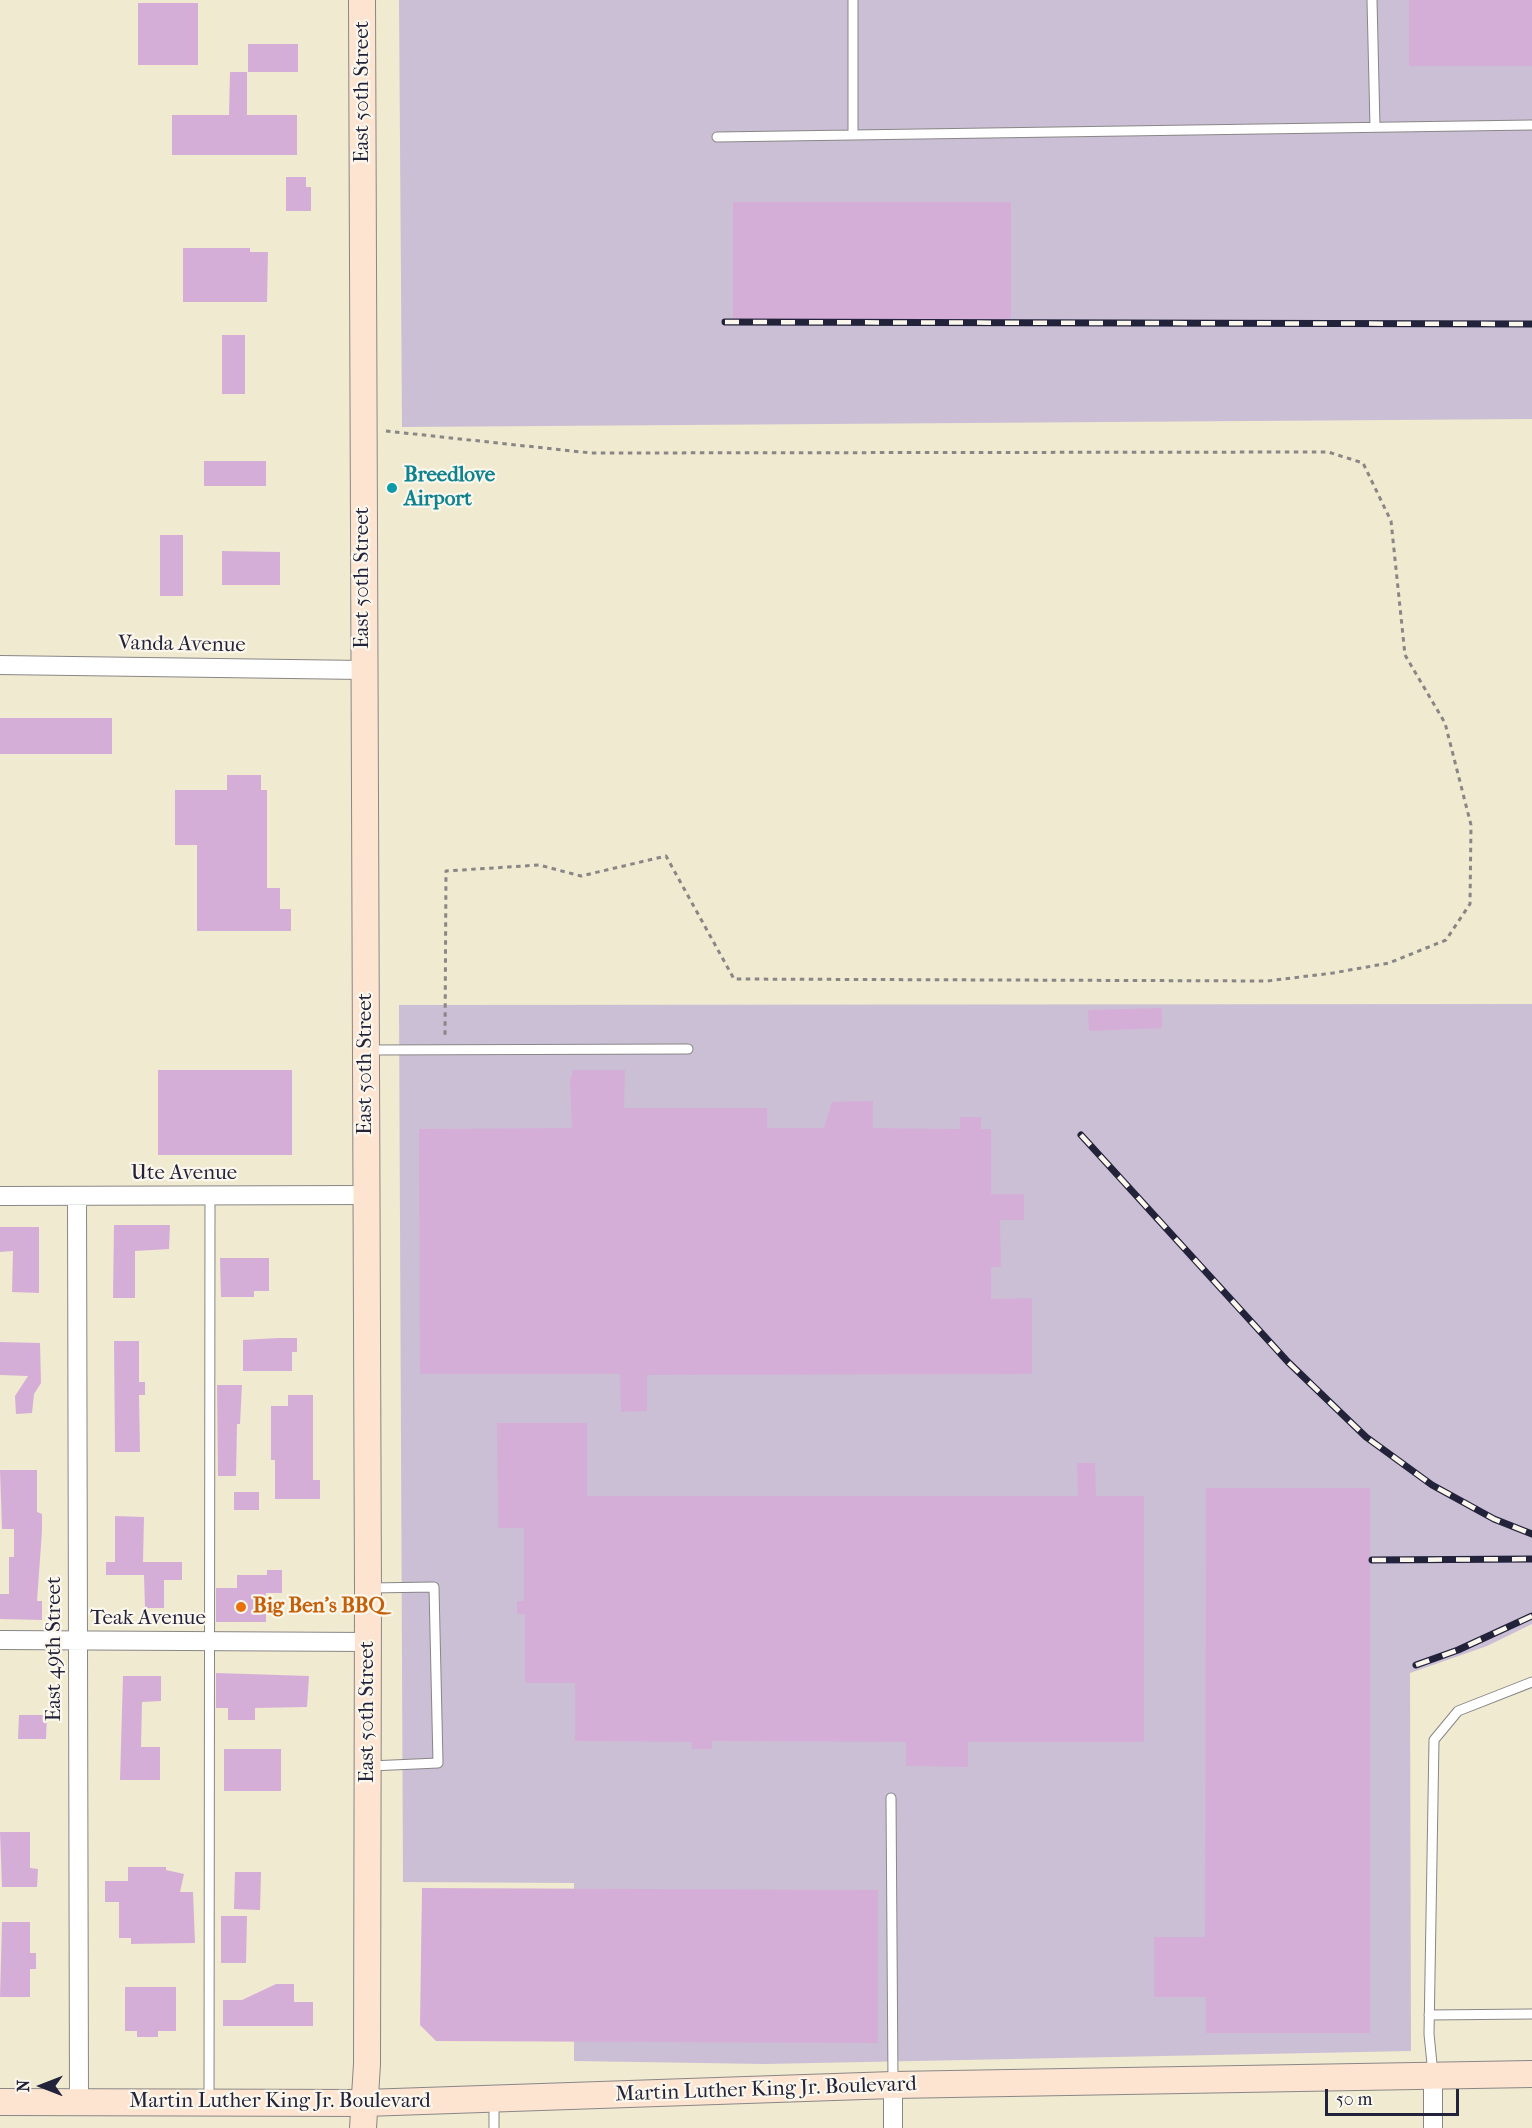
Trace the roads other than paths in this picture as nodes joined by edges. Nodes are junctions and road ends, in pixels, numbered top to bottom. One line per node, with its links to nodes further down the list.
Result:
1 (362, 0): 9 (main road, East 50th Street)
2 (854, 0): 6 (lane)
3 (1372, 0): 5 (lane)
4 (1532, 125): 5 (lane)
5 (1375, 127): 6 (lane)
6 (853, 135): 7 (lane)
7 (717, 137)
8 (0, 665): 9 (street, Vanda Avenue)
9 (363, 670): 11 (main road, East 50th Street)
10 (688, 1049): 11 (lane)
11 (366, 1050): 12 (main road, East 50th Street)
12 (367, 1195): 15 (street, Ute Avenue); 16 (main road, East 50th Street)
13 (0, 1196): 14 (street, Ute Avenue)
14 (77, 1196): 15 (street, Ute Avenue); 19 (street, East 49th Street)
15 (210, 1197): 18 (lane)
16 (368, 1588): 20 (main road, East 50th Street); 22 (lane)
17 (0, 1640): 19 (street, Teak Avenue)
18 (208, 1641): 19 (street, Teak Avenue); 20 (street, Teak Avenue); 32 (lane)
19 (77, 1642): 31 (street, East 49th Street)
20 (368, 1642): 22 (main road, East 50th Street)
21 (1532, 1683): 25 (lane)
22 (367, 1766): 33 (main road, East 50th Street)
23 (891, 1798): 28 (lane)
24 (1532, 2014): 25 (lane)
25 (1429, 2015): 27 (lane)
26 (1532, 2074): 27 (main road, Martin Luther King Jr. Boulevard)
27 (1433, 2076): 28 (main road, Martin Luther King Jr. Boulevard); 36 (street)
28 (893, 2085): 29 (main road, Martin Luther King Jr. Boulevard); 35 (street)
29 (494, 2099): 33 (main road, Martin Luther King Jr. Boulevard); 34 (lane)
30 (0, 2102): 31 (main road, Martin Luther King Jr. Boulevard)
31 (79, 2103): 32 (main road, Martin Luther King Jr. Boulevard)
32 (209, 2103): 33 (main road, Martin Luther King Jr. Boulevard)
33 (364, 2116)
34 (494, 2128)
35 (893, 2128)
36 (1433, 2128)

